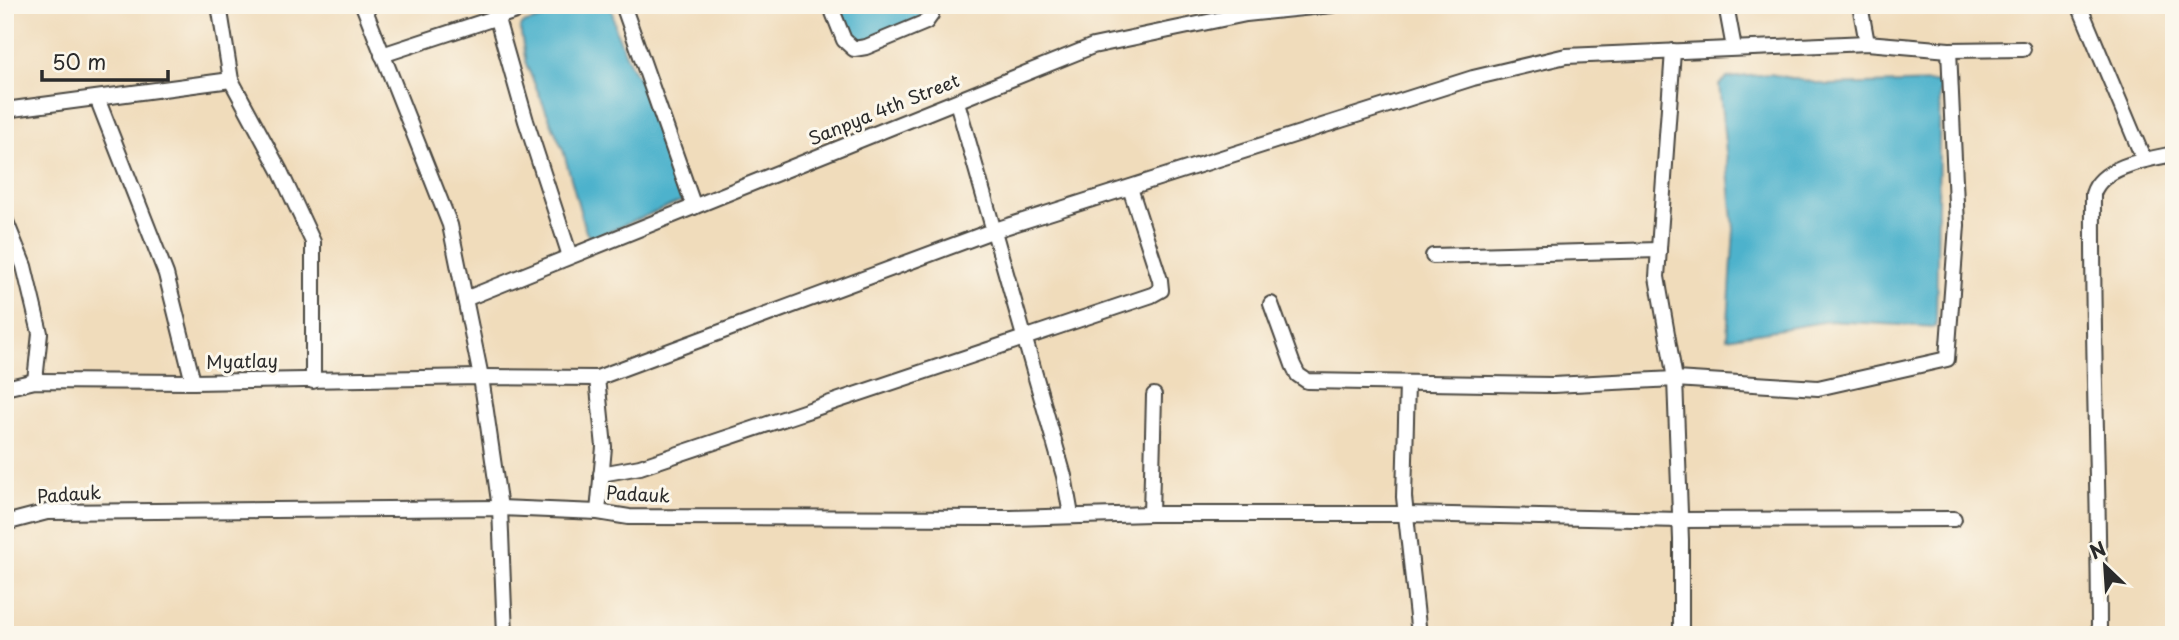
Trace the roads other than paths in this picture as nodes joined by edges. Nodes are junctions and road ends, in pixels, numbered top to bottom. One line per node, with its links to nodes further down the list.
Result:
1 (219, 5): 18 (street)
2 (363, 5): 17 (street)
3 (534, 5): 11 (street)
4 (623, 5): 25 (street)
5 (830, 5): 6 (street)
6 (933, 5)
7 (1332, 5): 20 (street, Sanpya 4th Street)
8 (1726, 5): 13 (street)
9 (1860, 5): 12 (street)
10 (2078, 5): 23 (street)
11 (495, 11): 17 (street); 29 (street)
12 (1867, 43): 13 (street); 15 (street)
13 (1734, 48): 16 (street)
14 (2023, 49): 15 (street)
15 (1949, 50): 36 (street)
16 (1673, 51): 24 (street); 28 (street)
17 (383, 55): 31 (street)
18 (231, 80): 19 (street); 38 (street)
19 (97, 98): 21 (street); 39 (street)
20 (957, 102): 25 (street, Sanpya 4th Street); 27 (street)
21 (5, 110)
22 (2174, 154): 23 (street)
23 (2144, 160): 55 (street)
24 (1130, 188): 27 (street); 33 (street)
25 (694, 207): 29 (street, Sanpya 4th Street)
26 (5, 219): 37 (street)
27 (995, 230): 33 (street); 35 (street)
28 (1659, 250): 30 (street); 36 (street)
29 (570, 256): 31 (street, Sanpya 4th Street)
30 (1433, 256)
31 (465, 299): 34 (street)
32 (1271, 304): 40 (street)
33 (1026, 338): 43 (street); 48 (street)
34 (481, 377): 35 (street, Myatlay); 38 (street, Myatlay); 44 (street)
35 (597, 378): 43 (street)
36 (1675, 379): 40 (street); 50 (street)
37 (35, 381): 39 (street, Myatlay); 41 (street, Myatlay)
38 (313, 381): 39 (street, Myatlay)
39 (192, 382)
40 (1407, 383): 47 (street)
41 (5, 388)
42 (1154, 395): 46 (street)
43 (601, 474): 45 (street)
44 (500, 508): 45 (street, Padauk); 51 (street, Padauk); 52 (street)
45 (598, 512): 48 (street, Padauk)
46 (1151, 514): 47 (street, Padauk); 48 (street, Padauk)
47 (1405, 514): 50 (street, Padauk); 53 (street)
48 (1072, 515)
49 (1954, 519): 50 (street, Padauk)
50 (1681, 520): 54 (street)
51 (5, 523)
52 (505, 635)
53 (1419, 635)
54 (1681, 635)
55 (2099, 635)

